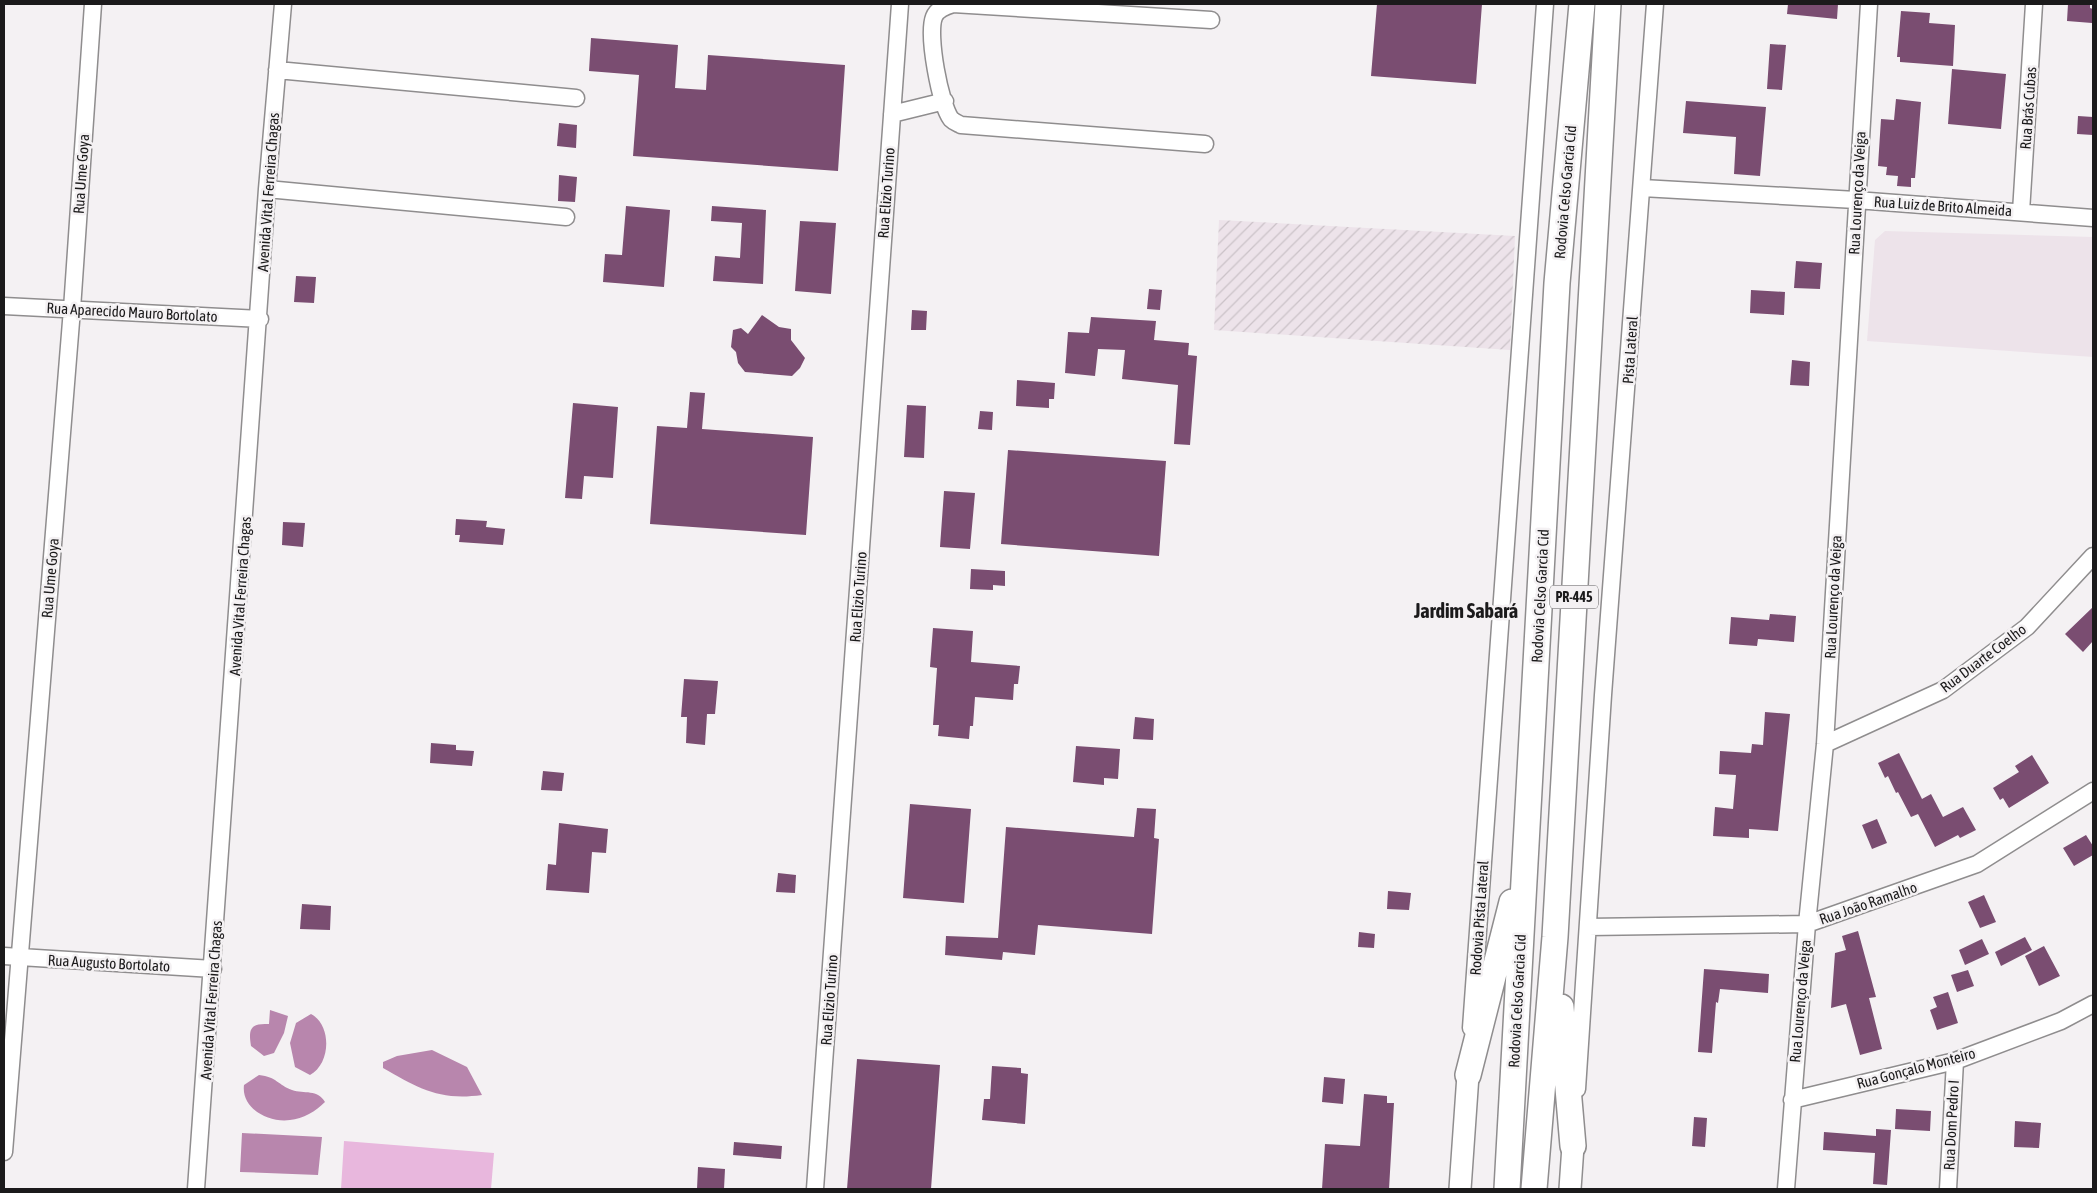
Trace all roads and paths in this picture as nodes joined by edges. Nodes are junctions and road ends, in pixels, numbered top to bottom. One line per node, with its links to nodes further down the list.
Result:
1 (93, 4): 23 (street, Rua Ume Goya)
2 (283, 4): 11 (street, Avenida Vital Ferreira Chagas)
3 (900, 4): 14 (street, Rua Elizio Turino)
4 (1545, 4): 36 (street, Rodovia Pista Lateral)
5 (1582, 4): 28 (highway, Rodovia Celso Garcia Cid / PR-445)
6 (1608, 4): 31 (highway, Rodovia Celso Garcia Cid / PR-445)
7 (1655, 4): 16 (street, Pista Lateral / PR-445)
8 (1869, 4): 18 (street, Rua Lourenço da Veiga)
9 (2034, 4): 19 (street, Rua Brás Cubas)
10 (1211, 20): 13 (street)
11 (277, 70): 12 (street); 17 (street, Avenida Vital Ferreira Chagas)
12 (576, 98)
13 (945, 101): 14 (street); 15 (street)
14 (892, 114): 41 (street, Rua Elizio Turino)
15 (1205, 144)
16 (1642, 188): 18 (street, Rua Luiz de Brito Almeida); 30 (street, Pista Lateral / PR-445)
17 (267, 189): 20 (street); 24 (street, Avenida Vital Ferreira Chagas)
18 (1856, 200): 19 (street, Rua Luiz de Brito Almeida); 26 (street, Rua Lourenço da Veiga)
19 (2021, 212): 21 (street, Rua Luiz de Brito Almeida)
20 (566, 217)
21 (2093, 218)
22 (4, 306): 23 (street, Rua Aparecido Mauro Bortolato)
23 (72, 309): 24 (street, Rua Aparecido Mauro Bortolato); 32 (street, Rua Ume Goya)
24 (260, 319): 33 (street, Avenida Vital Ferreira Chagas)
25 (2093, 556): 26 (street, Rua Duarte Coelho)
26 (1824, 744): 29 (street, Rua Lourenço da Veiga)
27 (2093, 791): 29 (street, Rua João Ramalho)
28 (1526, 848): 36 (highway); 43 (highway, Rodovia Celso Garcia Cid / PR-445)
29 (1807, 924): 30 (street, Rua João Ramalho); 37 (street, Rua Lourenço da Veiga)
30 (1588, 927): 38 (street, PR-445)
31 (1555, 937): 38 (highway); 44 (highway, Rodovia Celso Garcia Cid / PR-445)
32 (11, 957): 33 (street, Rua Augusto Bortolato); 39 (street, Rua Ume Goya)
33 (213, 969): 40 (street, Avenida Vital Ferreira Chagas)
34 (2093, 1004): 35 (street, Rua Gonçalo Monteiro)
35 (1955, 1061): 37 (street, Rua Gonçalo Monteiro); 47 (street, Rua Dom Pedro I)
36 (1468, 1075): 42 (main road, Rodovia Pista Lateral)
37 (1792, 1100): 46 (street, Rua Lourenço da Veiga)
38 (1573, 1146): 45 (main road, PR-445)
39 (4, 1152)
40 (196, 1189)
41 (815, 1189)
42 (1460, 1189)
43 (1507, 1189)
44 (1534, 1189)
45 (1570, 1189)
46 (1786, 1189)
47 (1948, 1189)

